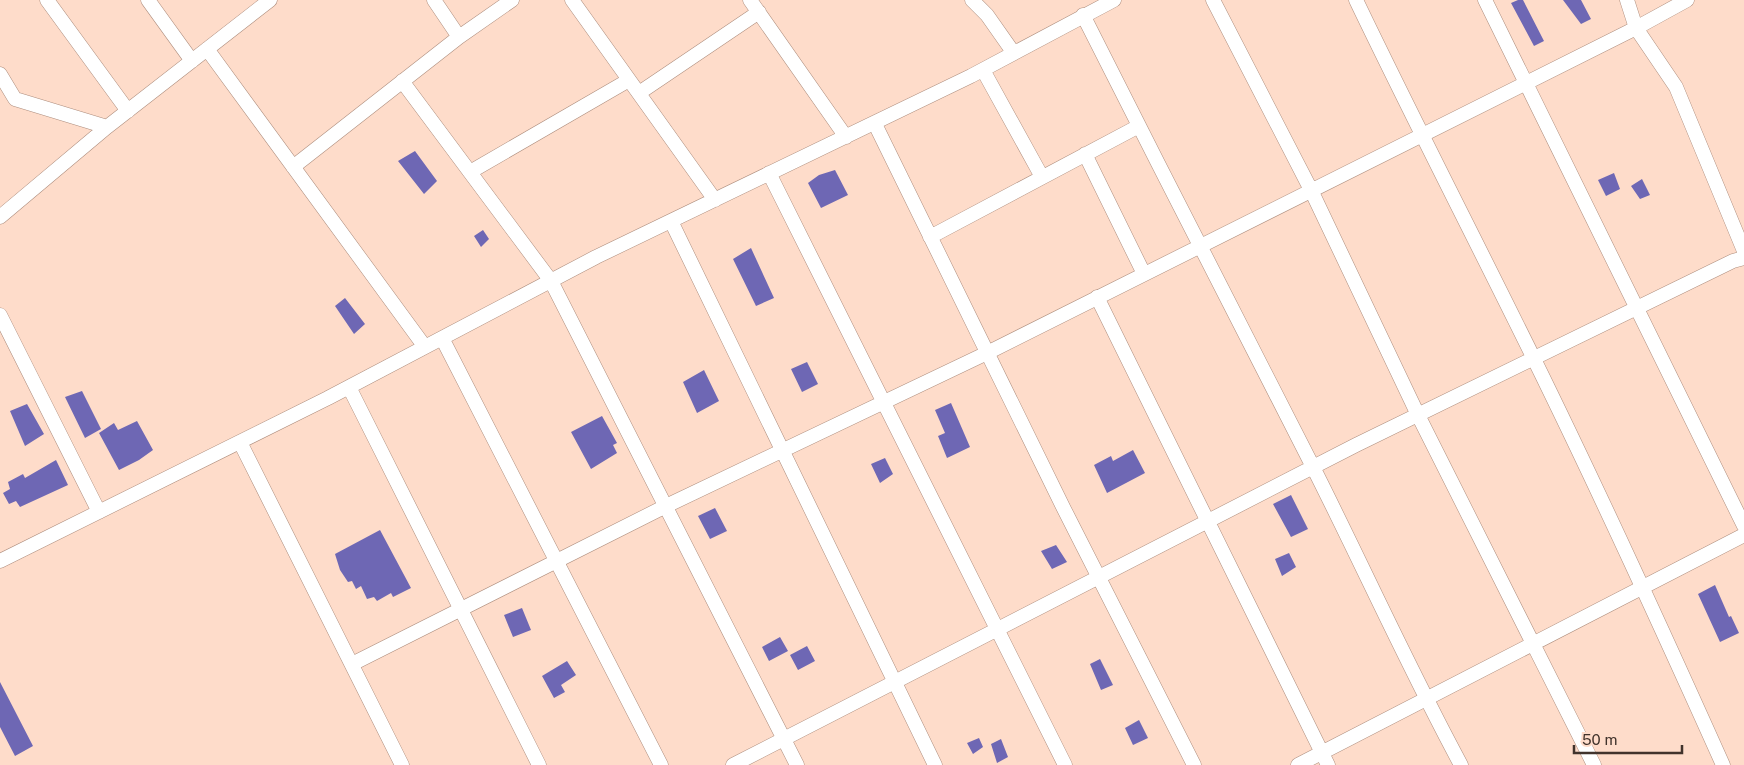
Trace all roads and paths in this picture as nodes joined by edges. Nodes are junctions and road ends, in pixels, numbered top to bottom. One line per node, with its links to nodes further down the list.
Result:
1 (48, 0): 28 (street)
2 (148, 0): 21 (street)
3 (270, 0): 19 (street)
4 (434, 0): 18 (street)
5 (512, 0): 18 (street)
6 (572, 0): 24 (street)
7 (750, 0): 15 (street)
8 (972, 0): 20 (street)
9 (1114, 0): 16 (street)
10 (1213, 0): 39 (street)
11 (1356, 0): 32 (street)
12 (1484, 0): 26 (street)
13 (1627, 0): 17 (street)
14 (1687, 0): 17 (street)
15 (759, 12): 27 (street); 33 (street)
16 (1083, 15): 20 (street); 30 (street)
17 (1636, 28): 26 (street); 45 (street)
18 (459, 37): 25 (street)
19 (207, 49): 21 (street); 35 (street)
20 (1013, 52): 22 (street)
21 (192, 61): 28 (street)
22 (983, 70): 29 (street); 38 (street)
23 (0, 74): 31 (street)
24 (629, 80): 27 (street); 36 (street)
25 (402, 81): 35 (street); 36 (street)
26 (1525, 83): 32 (street); 50 (street)
27 (639, 93): 40 (street)
28 (128, 110): 31 (street)
29 (875, 124): 33 (street); 43 (street)
30 (1139, 126): 34 (street); 44 (street)
31 (107, 127): 41 (street)
32 (1420, 135): 39 (street); 55 (street)
33 (846, 137): 37 (street)
34 (1085, 154): 38 (street); 47 (street)
35 (294, 167): 53 (street)
36 (470, 172): 48 (street)
37 (769, 174): 40 (street); 57 (street)
38 (1042, 178): 43 (street)
39 (1311, 190): 44 (street); 58 (street)
40 (715, 200): 42 (street)
41 (0, 217)
42 (671, 221): 48 (street); 60 (street)
43 (930, 236): 54 (street)
44 (1198, 246): 47 (street); 61 (street)
45 (1744, 251)
46 (1744, 258): 50 (street)
47 (1144, 274): 49 (street)
48 (551, 281): 52 (street); 62 (street)
49 (1097, 297): 54 (street); 64 (street)
50 (1636, 308): 55 (street); 65 (street)
51 (0, 315): 63 (street)
52 (442, 338): 53 (street); 68 (street)
53 (425, 347): 56 (street)
54 (987, 353): 57 (street); 69 (street)
55 (1534, 358): 58 (street); 70 (street)
56 (349, 387): 59 (street); 71 (street)
57 (884, 404): 60 (street); 72 (street)
58 (1418, 415): 61 (street); 73 (street)
59 (240, 442): 63 (street); 74 (street)
60 (782, 451): 62 (street); 75 (street)
61 (1313, 468): 64 (street); 76 (street)
62 (666, 506): 68 (street); 77 (street)
63 (99, 512): 67 (street)
64 (1207, 522): 69 (street); 78 (street)
65 (1744, 526)
66 (1744, 535): 70 (street)
67 (0, 561)
68 (558, 562): 71 (street); 81 (street)
69 (1099, 577): 72 (street); 86 (street)
70 (1643, 587): 73 (street); 90 (street)
71 (461, 609): 74 (street); 80 (street)
72 (996, 630): 75 (street); 85 (street)
73 (1532, 644): 76 (street); 89 (street)
74 (352, 664): 79 (street)
75 (893, 682): 77 (street); 84 (street)
76 (1425, 699): 78 (street); 88 (street)
77 (784, 739): 82 (street); 83 (street)
78 (1324, 759): 87 (street)
79 (402, 765)
80 (539, 765)
81 (661, 765)
82 (733, 765)
83 (797, 765)
84 (935, 765)
85 (1065, 765)
86 (1194, 765)
87 (1298, 765)
88 (1461, 765)
89 (1594, 765)
90 (1723, 765)

